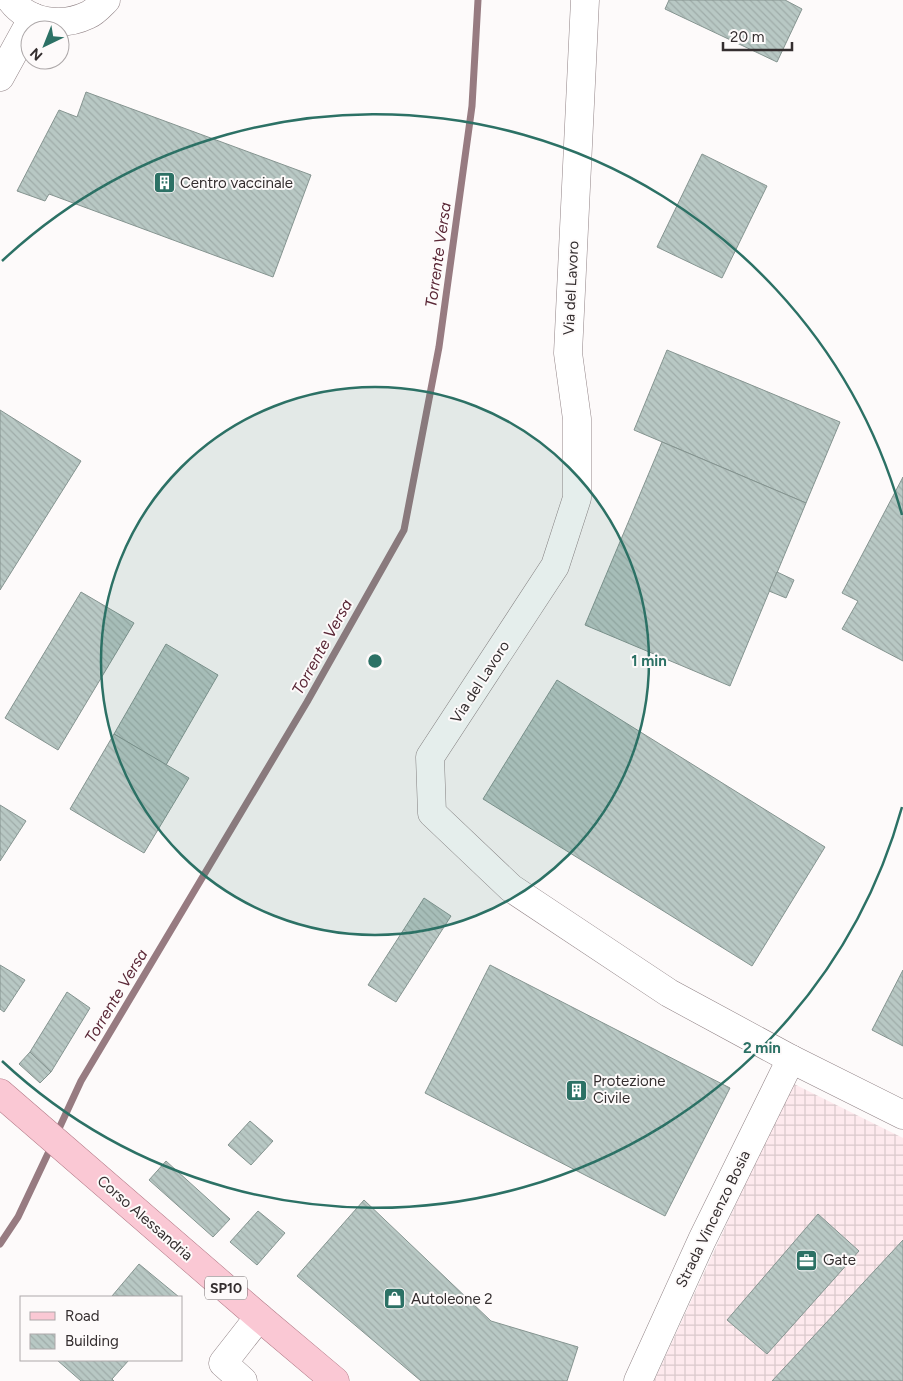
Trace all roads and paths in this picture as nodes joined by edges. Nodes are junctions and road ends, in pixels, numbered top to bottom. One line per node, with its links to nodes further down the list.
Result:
1 (11, 0): 4 (street)
2 (106, 0): 4 (street)
3 (585, 0): 6 (street, Via del Lavoro)
4 (33, 17): 5 (street)
5 (0, 77)
6 (791, 1059): 8 (street, Via del Lavoro); 12 (street, Strada Vincenzo Bosia)
7 (0, 1093): 9 (main road, Corso Alessandria / SP10)
8 (903, 1115)
9 (259, 1317): 10 (street); 11 (main road, Corso Alessandria / SP10)
10 (244, 1381)
11 (335, 1381)
12 (638, 1381)

